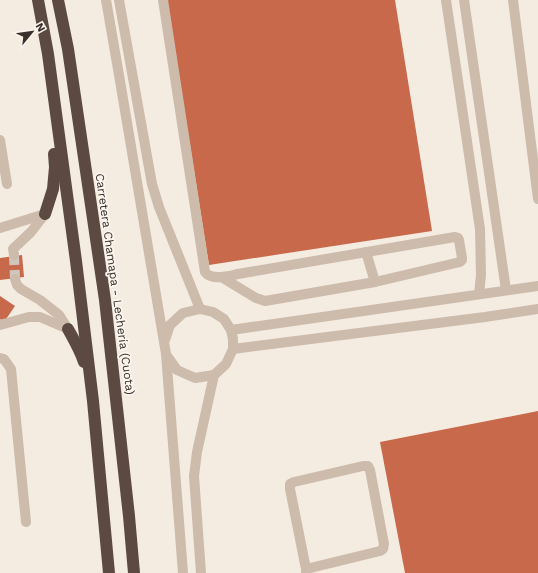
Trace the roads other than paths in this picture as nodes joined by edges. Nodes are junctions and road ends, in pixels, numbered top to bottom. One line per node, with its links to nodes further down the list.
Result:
1 (38, 0): 9 (highway)
2 (58, 0): 37 (highway, Carretera Chamapa - Lechería (Cuota))
3 (106, 0): 28 (street)
4 (119, 0): 23 (street)
5 (163, 0): 17 (street)
6 (446, 0): 22 (street)
7 (464, 0): 21 (street)
8 (513, 0): 12 (street)
9 (48, 54): 13 (highway); 33 (highway)
10 (0, 140): 11 (street)
11 (7, 184)
12 (538, 199)
13 (45, 214): 14 (street); 16 (street)
14 (0, 228)
15 (366, 252): 17 (street); 19 (street); 19 (street)
16 (14, 255)
17 (223, 278): 19 (street)
18 (15, 279): 26 (street)
19 (375, 282)
20 (538, 286): 21 (street)
21 (506, 290): 22 (street)
22 (479, 294): 27 (street)
23 (200, 309): 27 (street); 28 (street)
24 (538, 309): 29 (street)
25 (0, 325): 26 (street)
26 (68, 329): 33 (highway)
27 (231, 330): 29 (street)
28 (164, 342): 30 (street)
29 (233, 349): 32 (street)
30 (166, 354): 32 (street); 38 (street)
31 (0, 358): 34 (street)
32 (214, 375): 39 (street)
33 (93, 401): 36 (highway)
34 (26, 522)
35 (306, 571): 35 (street)
36 (109, 573)
37 (134, 573)
38 (183, 573)
39 (202, 573)

